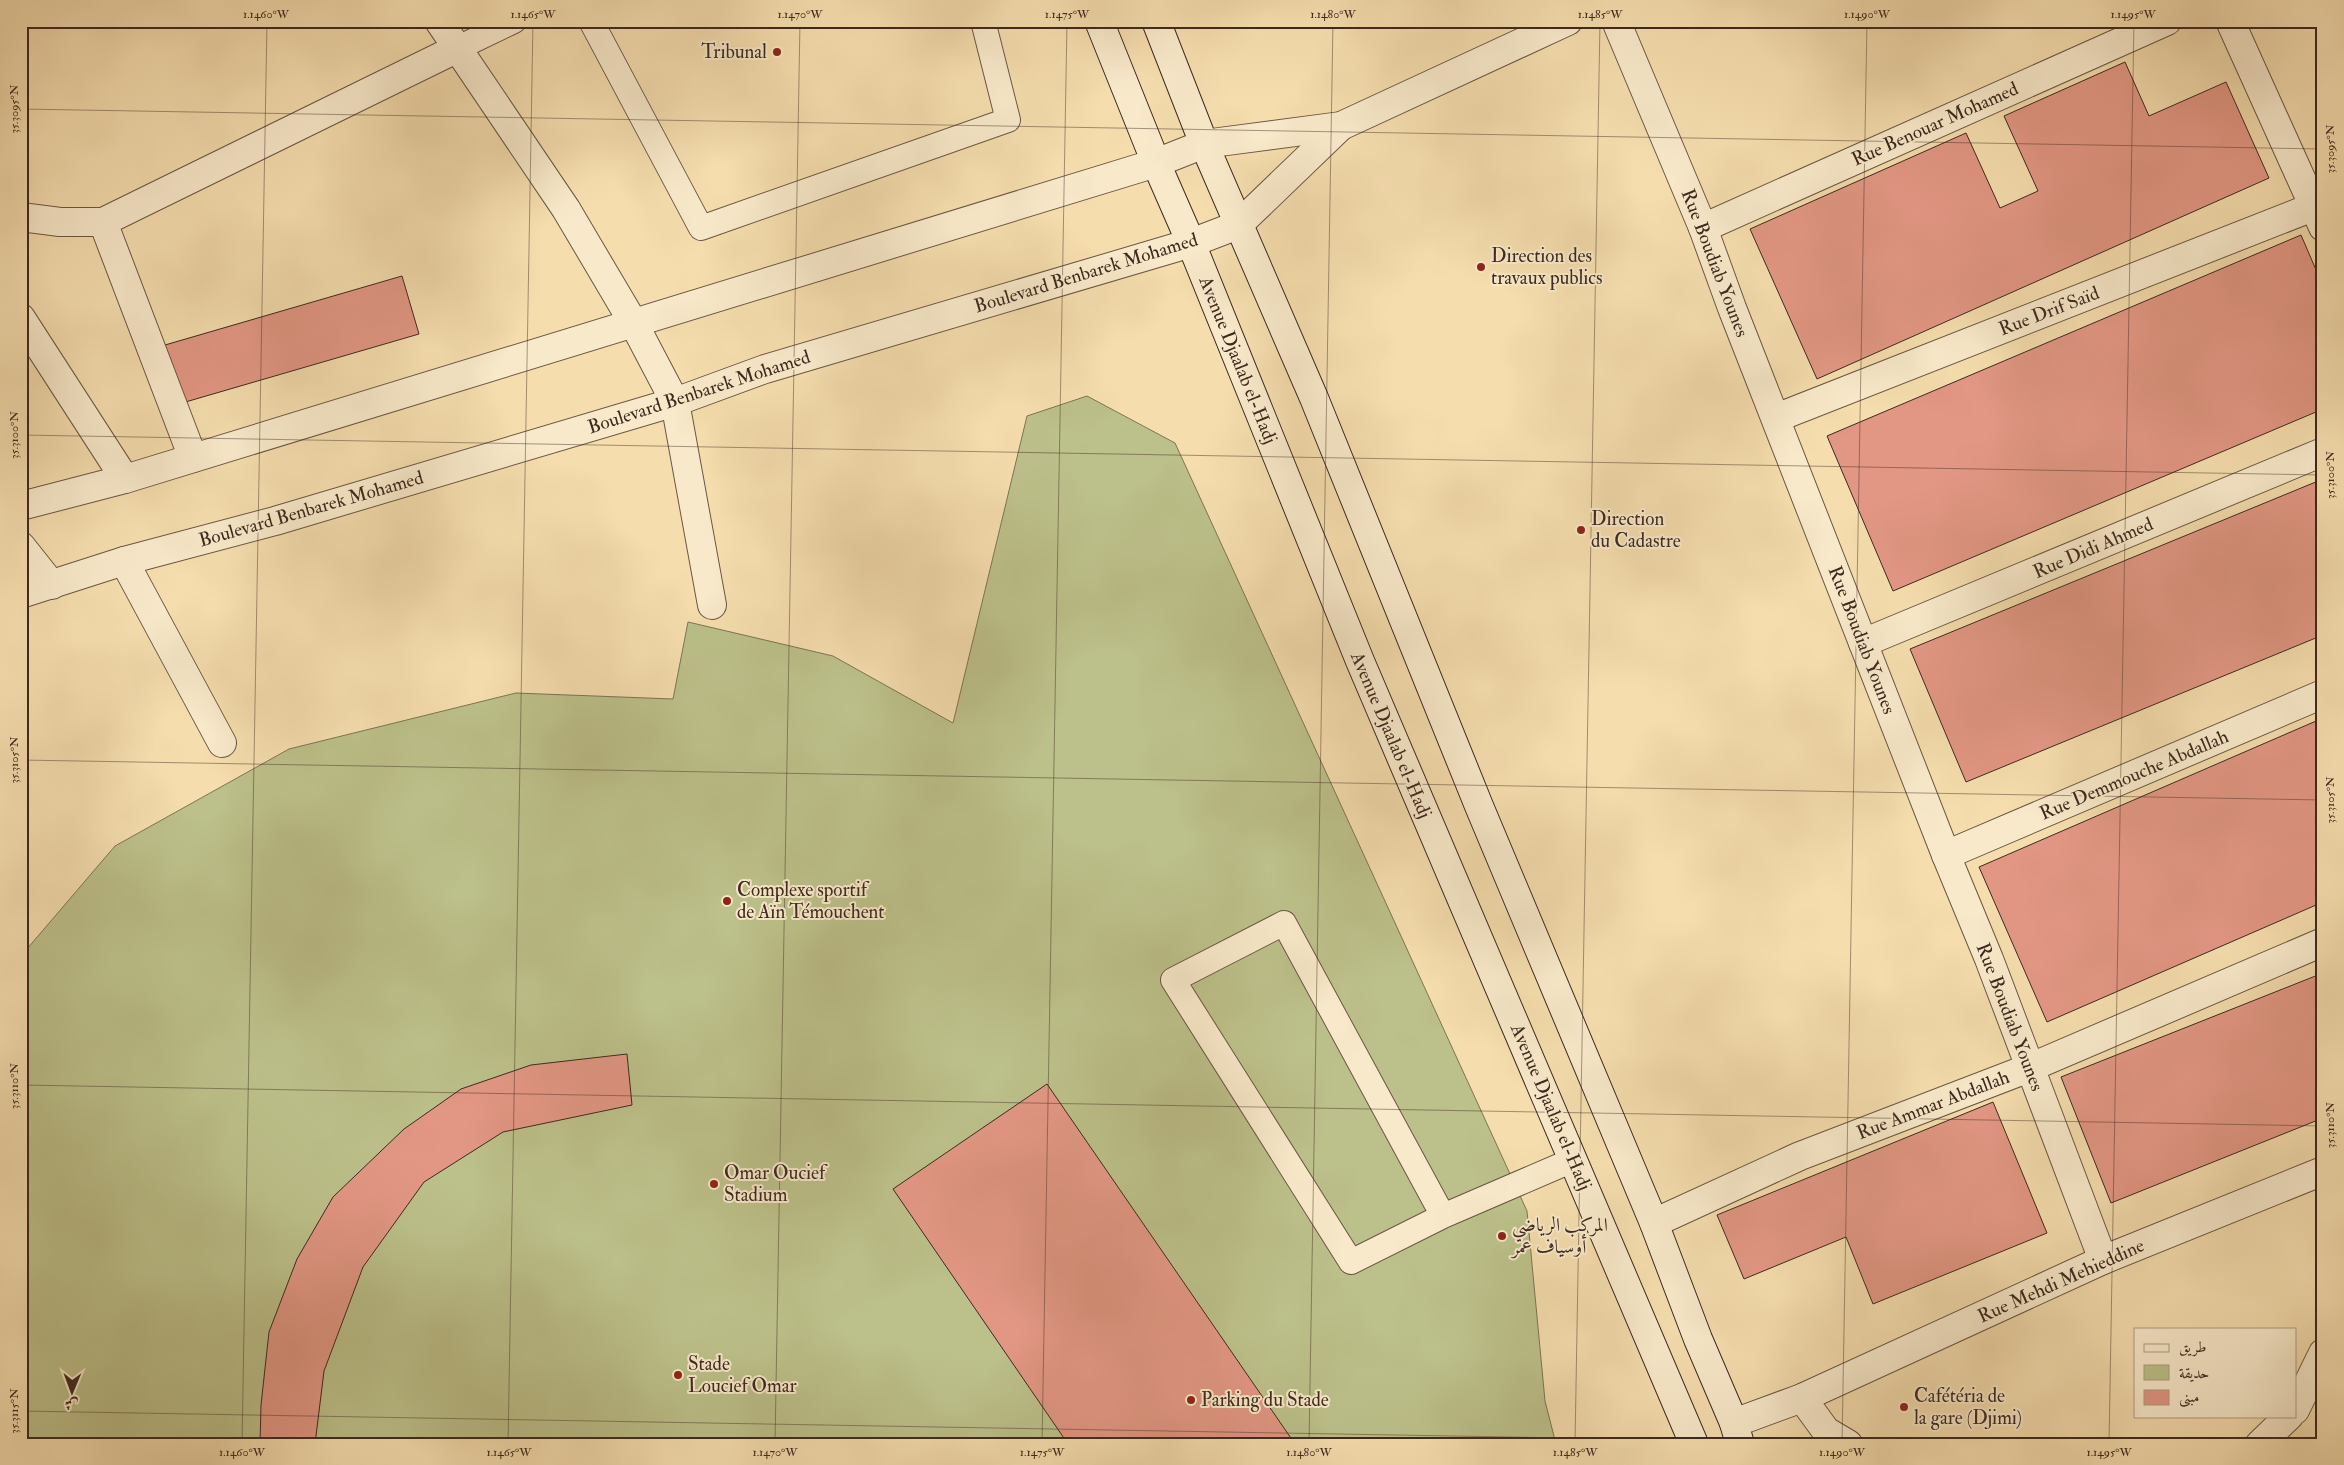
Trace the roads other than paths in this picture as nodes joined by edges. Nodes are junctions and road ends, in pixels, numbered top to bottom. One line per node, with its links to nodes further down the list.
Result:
1 (439, 21): 11 (street)
2 (514, 21): 11 (lane)
3 (591, 21): 4 (lane)
4 (983, 21)
5 (1099, 21): 14 (street, Avenue Djaalab el-Hadj)
6 (1156, 21): 13 (street)
7 (1568, 21): 12 (street, Boulevard Benbarek Mohamed)
8 (1616, 21): 19 (street, Rue Boudiab Younes)
9 (2168, 21): 19 (street, Rue Benouar Mohamed)
10 (2230, 21): 15 (street)
11 (458, 48): 17 (street); 22 (street)
12 (1341, 126): 13 (street, Boulevard Benbarek Mohamed); 18 (street, Boulevard Benbarek Mohamed)
13 (1204, 144): 14 (street, Boulevard Benbarek Mohamed); 18 (street)
14 (1156, 163): 20 (street, Avenue Djaalab el-Hadj); 22 (street, Boulevard Benbarek Mohamed)
15 (2320, 213): 24 (street, Rue Drif Saïd)
16 (21, 217): 17 (street)
17 (103, 222): 26 (street)
18 (1238, 225): 20 (street, Boulevard Benbarek Mohamed); 43 (street)
19 (1703, 228): 24 (street, Rue Boudiab Younes)
20 (1191, 243): 23 (street, Boulevard Benbarek Mohamed); 40 (street, Avenue Djaalab el-Hadj)
21 (21, 318): 27 (street)
22 (634, 324): 23 (street); 26 (street, Boulevard Benbarek Mohamed)
23 (676, 402): 30 (street, Boulevard Benbarek Mohamed); 33 (street)
24 (1776, 418): 34 (street, Rue Boudiab Younes)
25 (2323, 452): 34 (street, Rue Didi Ahmed)
26 (193, 458): 27 (street, Boulevard Benbarek Mohamed)
27 (125, 479): 28 (street, Boulevard Benbarek Mohamed)
28 (21, 506)
29 (21, 546): 31 (street)
30 (124, 561): 31 (street, Boulevard Benbarek Mohamed); 36 (street)
31 (52, 585): 32 (street, Boulevard Benbarek Mohamed)
32 (21, 594)
33 (712, 606)
34 (1863, 643): 37 (street, Rue Boudiab Younes)
35 (2323, 694): 37 (street, Rue Demmouche Abdallah)
36 (222, 743)
37 (1946, 855): 39 (street, Rue Boudiab Younes)
38 (2323, 942): 39 (street, Rue Ammar Abdallah)
39 (2030, 1068): 43 (street, Rue Ammar Abdallah); 44 (street, Rue Boudiab Younes)
40 (1573, 1160): 42 (lane); 50 (street, Avenue Djaalab el-Hadj)
41 (2323, 1171): 44 (street, Rue Mehdi Mehieddine)
42 (1443, 1216): 42 (lane)
43 (1654, 1223): 49 (street)
44 (2104, 1260): 46 (street, Rue Mehdi Mehieddine)
45 (2323, 1353): 47 (street)
46 (1802, 1398): 49 (street, Rue Mehdi Mehieddine); 51 (street)
47 (2296, 1408)
48 (2287, 1418): 52 (street)
49 (1737, 1433)
50 (1694, 1444)
51 (1848, 1444)
52 (2260, 1444)

